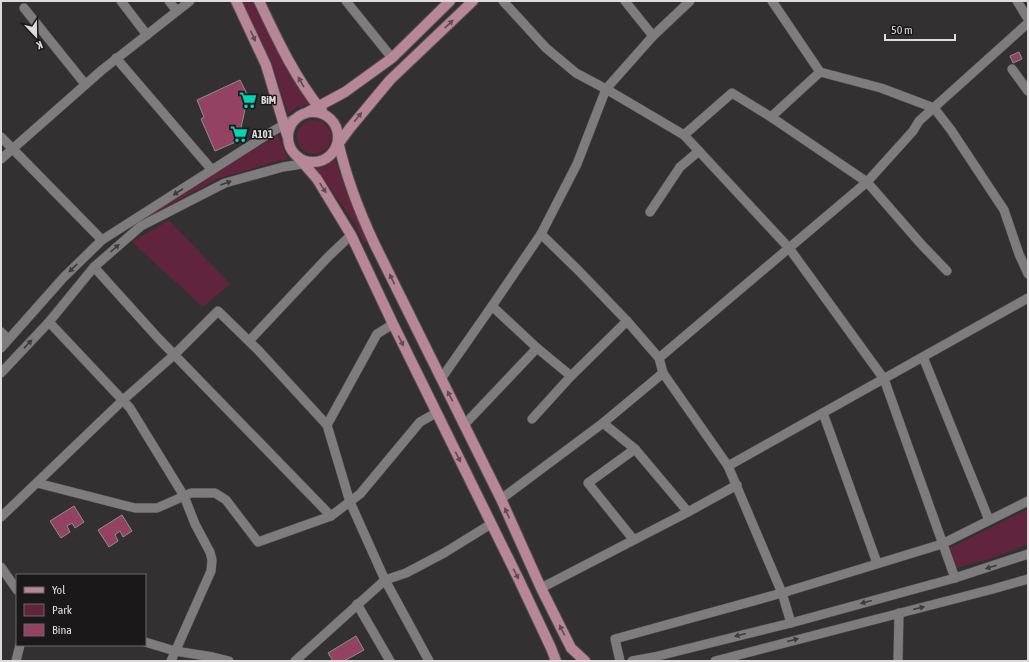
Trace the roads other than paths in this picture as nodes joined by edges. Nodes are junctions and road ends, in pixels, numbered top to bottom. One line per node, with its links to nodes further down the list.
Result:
1 (121, 1): 18 (street)
2 (168, 1): 15 (street)
3 (190, 1): 15 (street)
4 (236, 1): 31 (main road, one-way to 31)
5 (259, 1): 28 (main road, one-way to 5)
6 (346, 1): 21 (street)
7 (473, 1): 35 (main road, one-way to 7)
8 (502, 1): 25 (street)
9 (625, 1): 19 (street)
10 (690, 1): 19 (street)
11 (772, 1): 23 (street)
12 (1017, 1): 16 (street)
13 (447, 2): 21 (main road)
14 (24, 8): 24 (street)
15 (176, 10): 18 (street)
16 (1028, 19)
17 (1028, 23): 27 (street)
18 (147, 35): 20 (street)
19 (653, 36): 25 (street)
20 (116, 58): 24 (street); 40 (street)
21 (392, 58): 28 (main road)
22 (1012, 69): 26 (street)
23 (820, 72): 27 (street); 29 (street)
24 (85, 84): 36 (street)
25 (606, 89): 33 (street); 43 (street)
26 (1028, 91)
27 (934, 108): 41 (street); 49 (street)
28 (321, 110): 30 (main road); 35 (main road)
29 (771, 116): 33 (street); 41 (street)
30 (294, 119): 31 (street); 32 (main road)
31 (284, 125): 32 (main road); 40 (street)
32 (287, 135): 39 (main road)
33 (684, 136): 37 (street)
34 (1, 137): 36 (street)
35 (337, 144): 39 (main road); 66 (main road, one-way to 35)
36 (12, 148): 38 (street); 45 (street)
37 (699, 151): 42 (street); 46 (street)
38 (1, 159)
39 (301, 161): 44 (main road, one-way to 44); 47 (street, one-way to 39)
40 (212, 170): 45 (street, one-way to 45)
41 (866, 182): 46 (street); 48 (street)
42 (650, 212)
43 (540, 234): 51 (street); 52 (street)
44 (351, 236): 54 (main road); 57 (street)
45 (102, 240): 56 (street, one-way to 56)
46 (789, 248): 62 (street); 67 (street)
47 (94, 267): 53 (street); 60 (street)
48 (948, 271)
49 (1028, 274)
50 (1028, 298): 61 (street)
51 (492, 306): 59 (street); 66 (street)
52 (627, 321): 62 (street); 65 (street)
53 (49, 322): 63 (street, one-way to 53); 68 (street)
54 (393, 324): 69 (main road, one-way to 69); 73 (street)
55 (1, 332): 56 (street)
56 (8, 339): 58 (street)
57 (249, 341): 60 (street); 73 (street)
58 (1, 348)
59 (537, 348): 65 (street); 74 (street)
60 (174, 355): 68 (street); 84 (street)
61 (923, 357): 67 (street); 86 (street)
62 (659, 358): 64 (street)
63 (1, 373)
64 (663, 373): 72 (street); 76 (street)
65 (571, 376): 71 (street)
66 (441, 379): 74 (main road, one-way to 66)
67 (884, 379): 70 (street); 89 (street)
68 (123, 400): 77 (street); 79 (street)
69 (436, 413): 82 (street); 87 (main road, one-way to 87)
70 (823, 413): 76 (street); 91 (street)
71 (532, 419)
72 (603, 422): 75 (street); 80 (street)
73 (327, 425): 82 (street)
74 (464, 425): 80 (main road)
75 (635, 449): 83 (street); 88 (street)
76 (728, 466): 78 (street)
77 (37, 482): 79 (street); 85 (street)
78 (737, 485): 83 (street); 98 (street)
79 (184, 496): 84 (street); 104 (street)
80 (501, 499): 96 (main road, one-way to 80)
81 (1028, 501): 86 (street)
82 (350, 502): 84 (street); 95 (street)
83 (688, 512): 88 (street)
84 (331, 516)
85 (1, 517)
86 (989, 520): 89 (street)
87 (491, 524): 95 (street); 113 (main road, one-way to 113)
88 (633, 540): 96 (street)
89 (942, 544): 91 (street); 93 (street)
90 (1028, 554): 93 (street, one-way to 93)
91 (878, 563): 98 (street)
92 (1, 567): 97 (street)
93 (955, 578): 101 (street, one-way to 101)
94 (1028, 579): 100 (street, one-way to 94)
95 (385, 580): 99 (street); 112 (street)
96 (541, 588): 114 (main road, one-way to 96)
97 (16, 589)
98 (782, 593): 101 (street); 115 (street)
99 (357, 604): 110 (street); 111 (street)
100 (899, 613): 106 (street, one-way to 100); 118 (street)
101 (791, 623): 116 (street, one-way to 116)
102 (146, 642): 104 (street)
103 (20, 646): 107 (street)
104 (176, 651): 105 (street); 108 (street)
105 (194, 657): 109 (street)
106 (748, 657): 117 (street)
107 (16, 661)
108 (171, 661)
109 (230, 661)
110 (295, 661)
111 (390, 661)
112 (429, 661)
113 (556, 661)
114 (585, 661)
115 (620, 661)
116 (632, 661)
117 (715, 661)
118 (898, 661)

